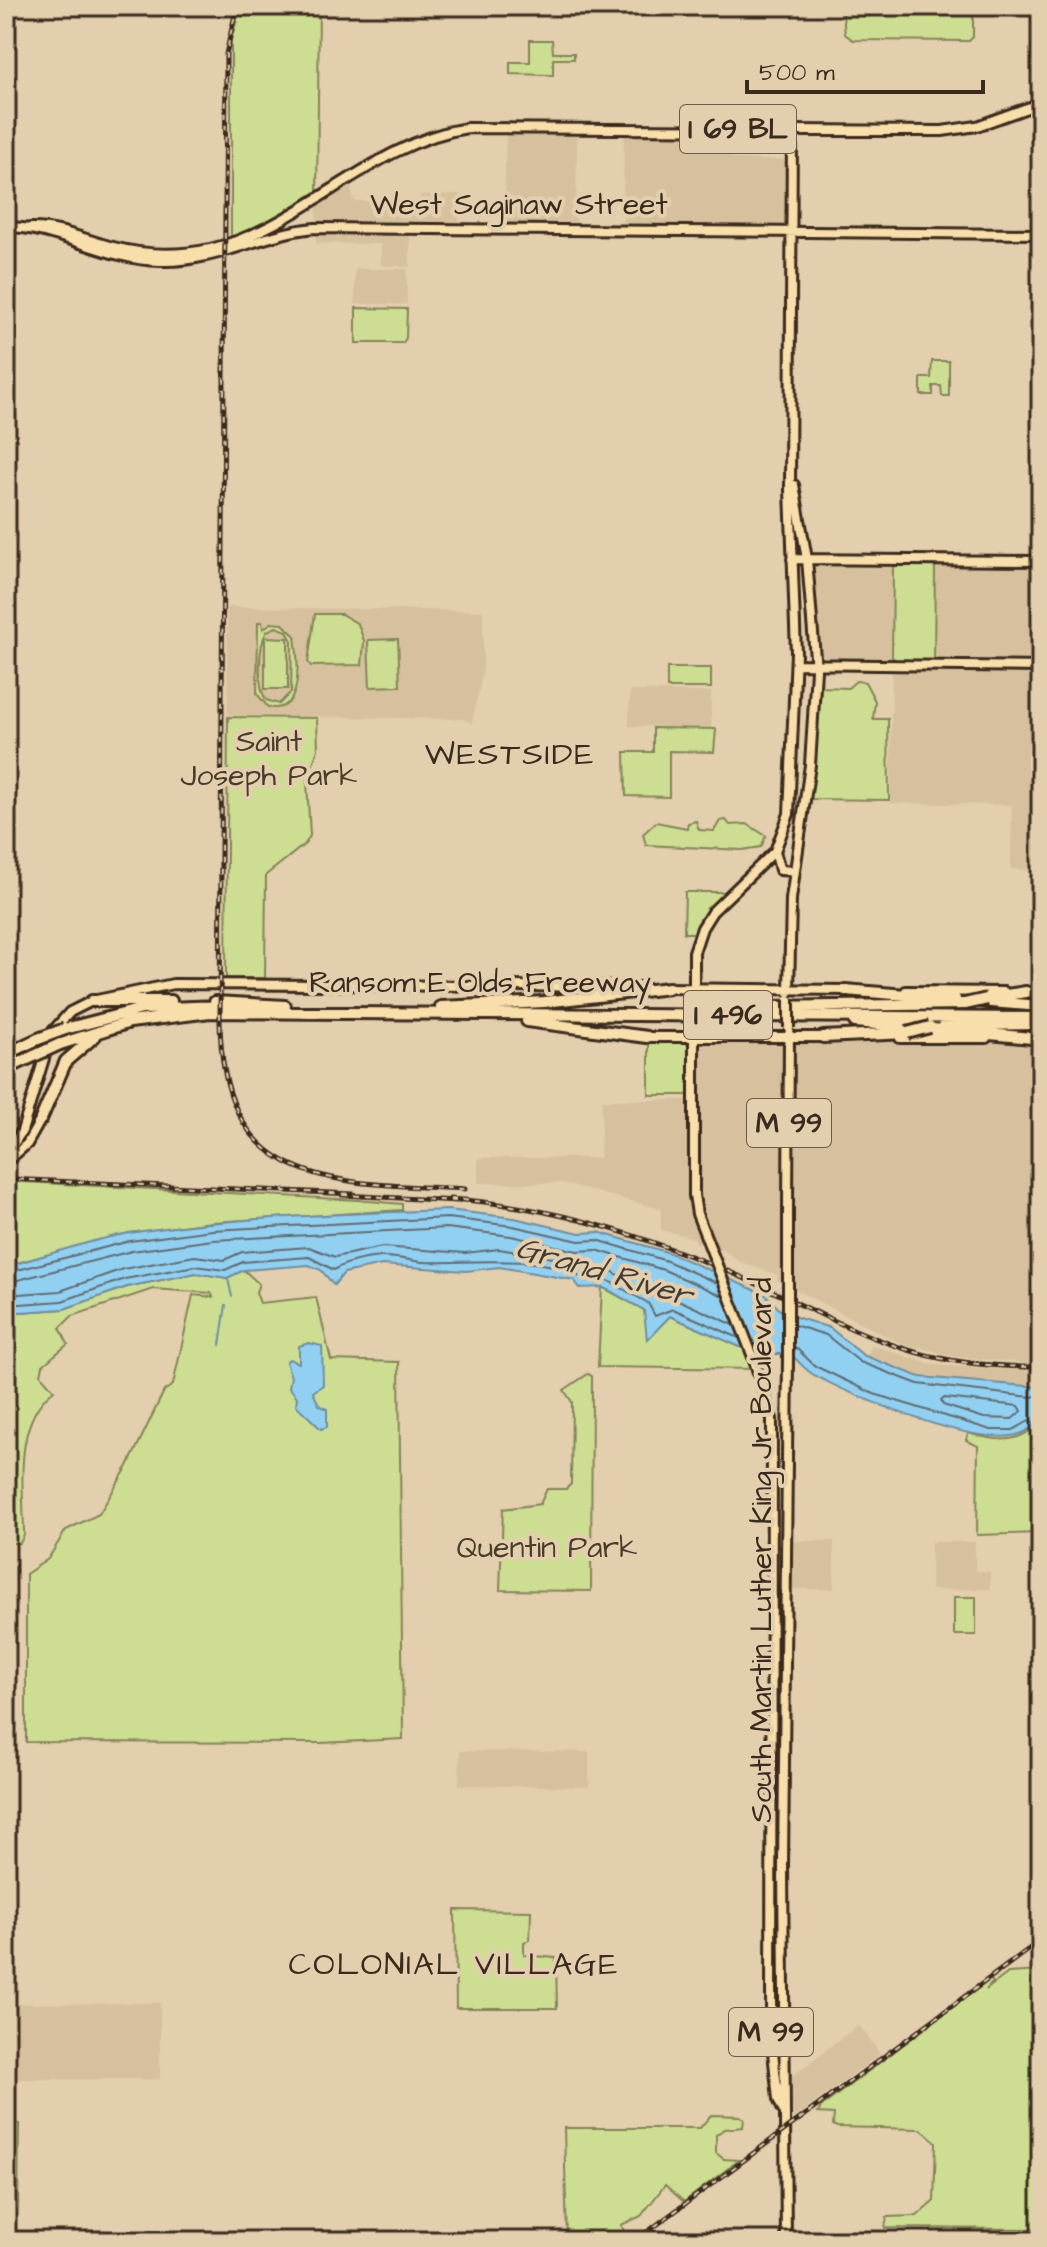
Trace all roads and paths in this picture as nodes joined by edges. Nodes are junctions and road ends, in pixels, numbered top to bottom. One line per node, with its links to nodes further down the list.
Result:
1 (1041, 103): 2 (main road, I 69 BL)
2 (792, 130): 4 (main road, I 69 BL); 5 (main road)
3 (6, 227): 4 (main road, West Saginaw Street / I 69 BL)
4 (30, 228): 5 (main road, West Saginaw Street / I 69 BL)
5 (793, 233): 6 (main road, West Saginaw Street / I 69 BL); 7 (main road)
6 (1041, 234)
7 (791, 452): 8 (main road); 9 (main road)
8 (791, 509): 9 (main road); 10 (main road)
9 (803, 537): 11 (main road)
10 (792, 559): 11 (main road); 13 (main road)
11 (807, 559): 12 (main road); 14 (main road)
12 (1041, 561)
13 (795, 611): 14 (main road); 15 (main road)
14 (814, 653): 16 (main road)
15 (796, 664): 16 (main road); 18 (main road)
16 (815, 665): 17 (main road); 19 (main road)
17 (1041, 667)
18 (795, 710): 19 (main road); 20 (main road)
19 (810, 765): 21 (main road, South Martin Luther King Jr Boulevard)
20 (775, 851): 21 (main road); 23 (main road)
21 (794, 871): 24 (main road, South Martin Luther King Jr Boulevard)
22 (669, 988): 23 (main road); 28 (main road); 30 (highway)
23 (694, 988): 24 (main road); 37 (main road, M 99, bridge)
24 (790, 989): 25 (main road); 38 (main road, South Martin Luther King Jr Boulevard / M 99, bridge)
25 (845, 990): 26 (main road); 32 (highway)
26 (1026, 992): 27 (main road); 31 (highway, bridge)
27 (1041, 993)
28 (92, 1001): 29 (highway); 45 (main road)
29 (285, 1006): 30 (highway, Ransom E Olds Freeway / I 496); 42 (highway, Ransom E Olds Freeway / I 496, bridge)
30 (441, 1007): 31 (highway, Ransom E Olds Freeway / I 496)
31 (703, 1008): 32 (highway, Ransom E Olds Freeway / I 496)
32 (1041, 1008)
33 (418, 1013): 34 (highway, Ransom E Olds Freeway / I 496); 35 (highway, Ransom E Olds Freeway / I 496); 39 (highway)
34 (765, 1015): 36 (highway, Ransom E Olds Freeway / I 496); 41 (highway)
35 (163, 1017): 43 (highway, I 496, bridge); 44 (highway)
36 (1041, 1021): 40 (highway, bridge)
37 (694, 1032): 38 (main road); 39 (main road); 47 (main road, South Martin Luther King Jr Boulevard / M 99, bridge)
38 (789, 1032): 40 (main road); 48 (main road, South Martin Luther King Jr Boulevard / M 99, bridge)
39 (647, 1037)
40 (823, 1037): 41 (main road)
41 (1037, 1038)
42 (6, 1054)
43 (6, 1069)
44 (41, 1119): 46 (main road)
45 (6, 1155)
46 (6, 1162)
47 (772, 1419): 48 (main road); 49 (main road, South Martin Luther King Jr Boulevard / M 99)
48 (787, 1445): 50 (main road, South Martin Luther King Jr Boulevard / M 99)
49 (772, 1468): 50 (main road); 51 (main road, South Martin Luther King Jr Boulevard / M 99)
50 (785, 1490): 52 (main road, South Martin Luther King Jr Boulevard / M 99)
51 (771, 1515): 52 (main road); 53 (main road, South Martin Luther King Jr Boulevard / M 99)
52 (785, 1536): 54 (main road, South Martin Luther King Jr Boulevard / M 99)
53 (771, 1549): 54 (main road); 55 (main road, South Martin Luther King Jr Boulevard / M 99)
54 (785, 1576): 56 (main road, South Martin Luther King Jr Boulevard / M 99)
55 (770, 1609): 56 (main road); 57 (main road, South Martin Luther King Jr Boulevard / M 99)
56 (784, 1654): 58 (main road, South Martin Luther King Jr Boulevard / M 99)
57 (770, 1669): 58 (main road); 59 (main road, South Martin Luther King Jr Boulevard / M 99)
58 (783, 1723): 60 (main road, South Martin Luther King Jr Boulevard / M 99)
59 (770, 1764): 60 (main road); 61 (main road, South Martin Luther King Jr Boulevard / M 99)
60 (783, 1815): 63 (main road, South Martin Luther King Jr Boulevard / M 99)
61 (770, 1830): 62 (main road, South Martin Luther King Jr Boulevard / M 99); 63 (main road)
62 (770, 1855): 64 (main road); 65 (main road, South Martin Luther King Jr Boulevard / M 99)
63 (783, 1885): 64 (main road, South Martin Luther King Jr Boulevard / M 99)
64 (784, 1911): 67 (main road, South Martin Luther King Jr Boulevard / M 99)
65 (770, 1923): 66 (main road, South Martin Luther King Jr Boulevard / M 99); 67 (main road)
66 (770, 1940): 68 (main road); 69 (main road, South Martin Luther King Jr Boulevard / M 99)
67 (784, 1966): 68 (main road, South Martin Luther King Jr Boulevard / M 99)
68 (784, 1981): 71 (main road, South Martin Luther King Jr Boulevard / M 99)
69 (770, 1994): 70 (main road, South Martin Luther King Jr Boulevard / M 99); 71 (main road)
70 (770, 2014): 72 (main road); 73 (main road, South Martin Luther King Jr Boulevard / M 99)
71 (784, 2036): 72 (main road, South Martin Luther King Jr Boulevard / M 99)
72 (784, 2075): 73 (main road, South Martin Luther King Jr Boulevard / M 99)
73 (783, 2110): 74 (main road, South Martin Luther King Jr Boulevard / M 99)
74 (786, 2241)

